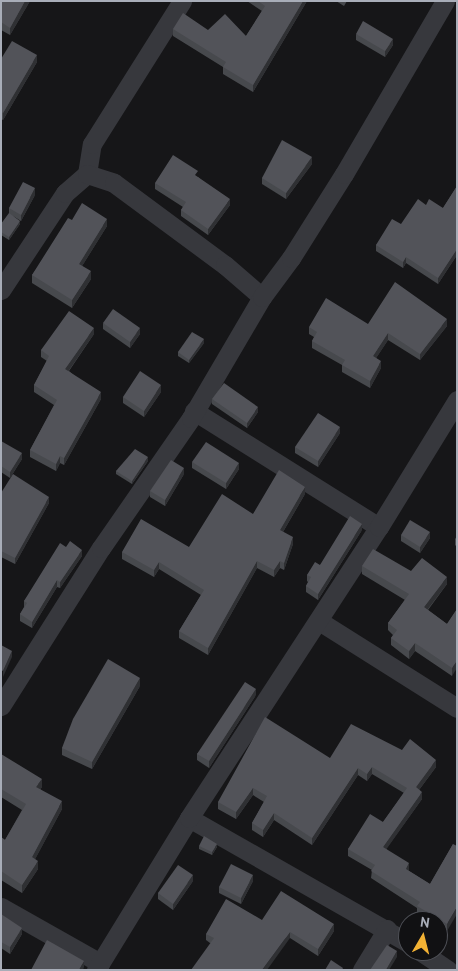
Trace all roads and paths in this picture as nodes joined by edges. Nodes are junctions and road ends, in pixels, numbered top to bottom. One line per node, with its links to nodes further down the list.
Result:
1 (182, 1): 3 (street)
2 (445, 1): 5 (street)
3 (87, 174): 4 (street); 5 (street)
4 (1, 290)
5 (262, 297): 7 (street)
6 (457, 400): 8 (street)
7 (194, 411): 8 (street); 10 (street)
8 (379, 528): 9 (street)
9 (318, 621): 11 (street); 12 (street)
10 (1, 706)
11 (457, 708)
12 (189, 818): 14 (street); 17 (street)
13 (1, 907): 17 (street)
14 (387, 929): 15 (street); 18 (street)
15 (398, 936)
16 (435, 961): 19 (street)
17 (98, 966)
18 (362, 970)
19 (448, 970)

